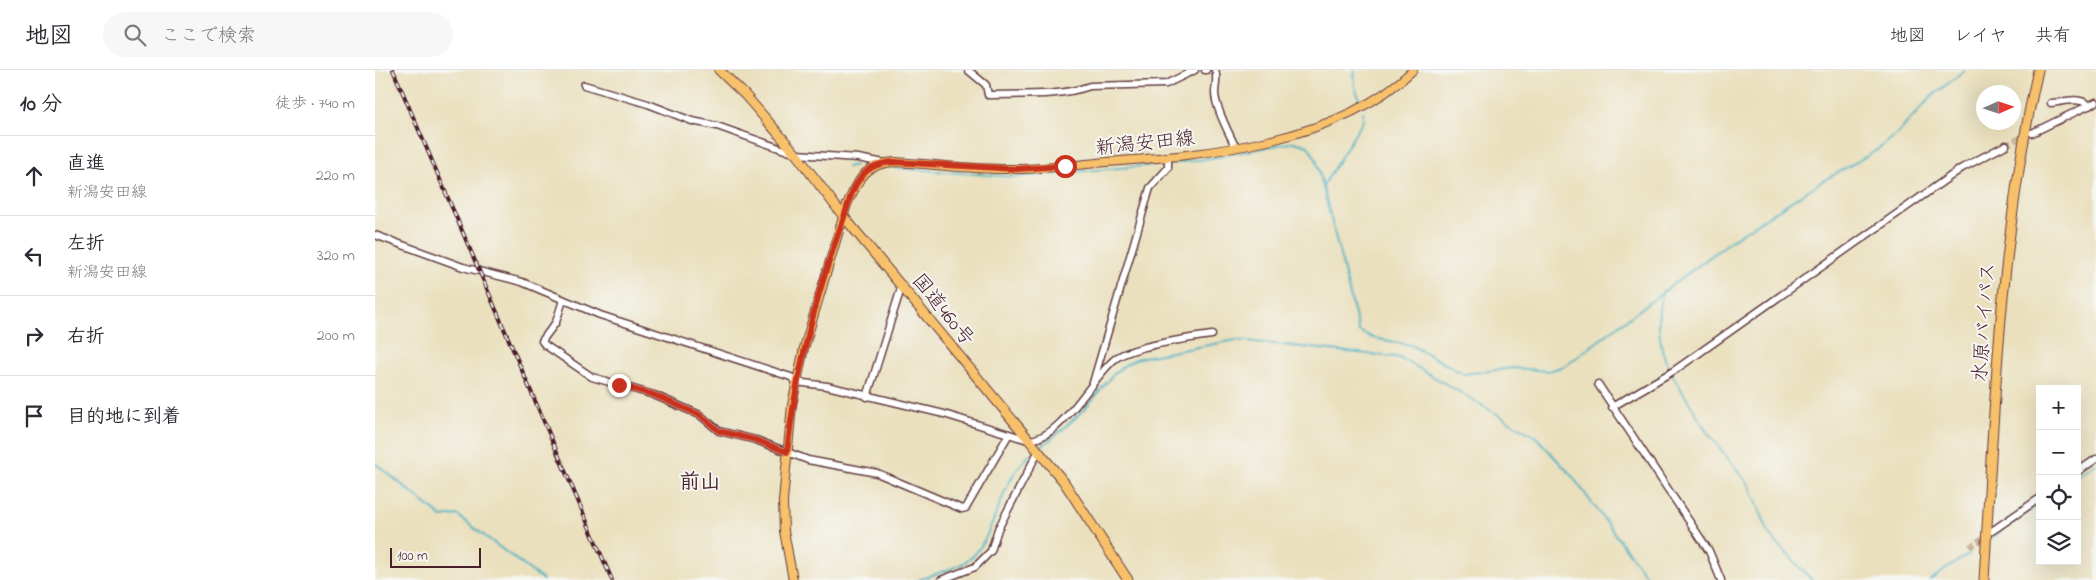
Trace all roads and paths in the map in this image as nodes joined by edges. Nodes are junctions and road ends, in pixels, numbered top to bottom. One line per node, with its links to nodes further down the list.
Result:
1 (719, 70): 14 (highway, 国道460号)
2 (968, 70): 3 (street)
3 (1195, 70)
4 (1215, 70): 13 (street)
5 (1413, 70): 13 (main road, 新潟安田線)
6 (2037, 70): 39 (highway, 水原バイパス)
7 (583, 85): 14 (street)
8 (2096, 102): 10 (street)
9 (2051, 103): 10 (street)
10 (2089, 106): 11 (street)
11 (2031, 133)
12 (2006, 145): 26 (street)
13 (1235, 146): 15 (main road, 新潟安田線)
14 (796, 154): 16 (street); 17 (highway, 国道460号)
15 (1167, 157): 16 (main road, 新潟安田線); 24 (street)
16 (884, 163): 17 (main road)
17 (844, 217): 19 (highway, 国道460号); 22 (main road)
18 (375, 235): 20 (street)
19 (901, 285): 25 (street); 28 (highway, 国道460号)
20 (563, 300): 22 (street); 29 (street)
21 (1212, 335): 24 (street)
22 (796, 382): 25 (street); 29 (main road)
23 (1598, 384): 26 (street)
24 (1092, 387): 28 (street)
25 (867, 397): 27 (street)
26 (1612, 407): 38 (street)
27 (1009, 434): 28 (street); 29 (street)
28 (1030, 442): 30 (highway, 国道460号)
29 (787, 452): 35 (main road)
30 (1038, 452): 36 (street); 37 (highway, 国道460号)
31 (2096, 459): 32 (street)
32 (2081, 469)
33 (2036, 501): 34 (street)
34 (1992, 531)
35 (793, 580)
36 (941, 580)
37 (1128, 580)
38 (1721, 580)
39 (1984, 580)

